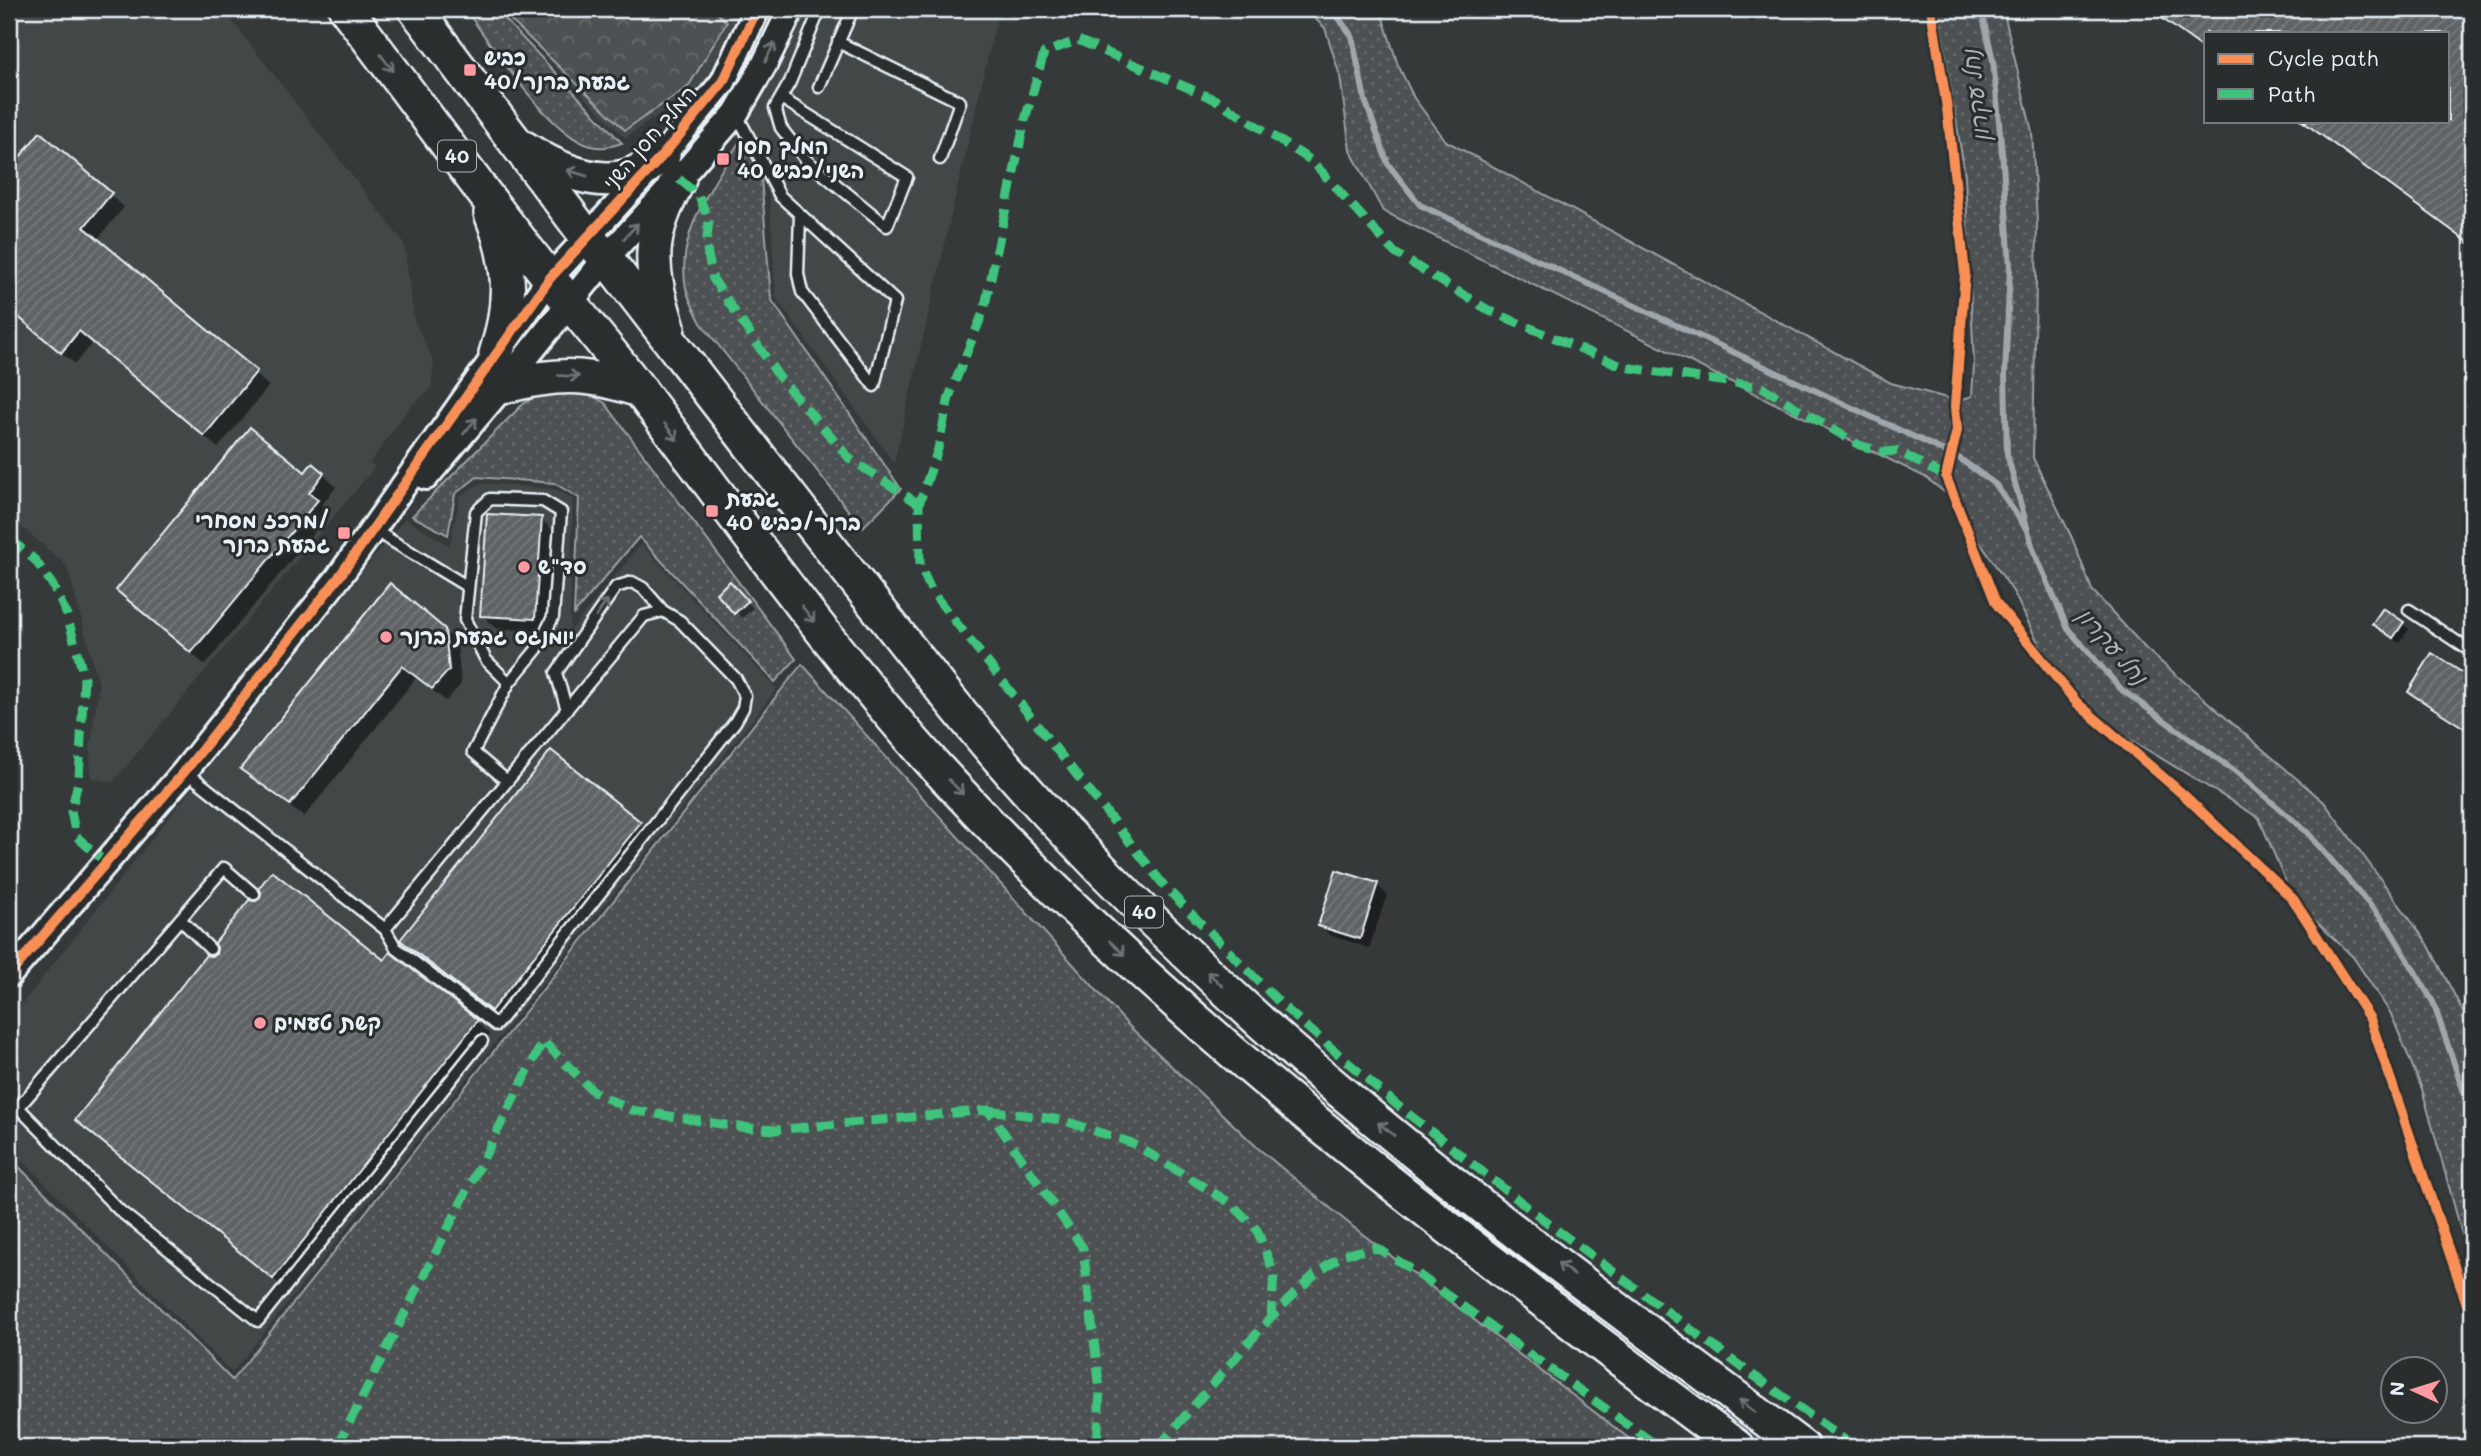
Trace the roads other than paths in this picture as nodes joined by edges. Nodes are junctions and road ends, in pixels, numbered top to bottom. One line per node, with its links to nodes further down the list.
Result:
1 (346, 9): 14 (highway, 40, one-way to 14)
2 (415, 9): 11 (highway, 40)
3 (757, 9): 13 (street, המלך חסן השני)
4 (791, 9): 10 (street, המלך חסן השני, one-way to 4)
5 (820, 9): 9 (lane)
6 (853, 9): 7 (lane)
7 (838, 42): 8 (lane); 12 (lane)
8 (819, 87)
9 (781, 98): 9 (lane)
10 (736, 113): 13 (street, המלך חסן השני); 15 (lane)
11 (513, 140): 13 (highway, one-way to 11); 16 (highway, 40)
12 (940, 159)
13 (671, 167): 16 (street, המלך חסן השני); 19 (highway, one-way to 13)
14 (472, 176): 17 (highway, 40); 18 (highway)
15 (800, 215): 15 (lane)
16 (597, 248): 17 (street, המלך חסן השני); 19 (highway, 40)
17 (560, 289): 18 (street); 20 (street); 21 (highway, 40)
18 (496, 354): 22 (street)
19 (683, 358): 42 (highway, 40, one-way to 19)
20 (502, 387): 21 (highway, one-way to 21); 22 (street, one-way to 20)
21 (641, 391): 41 (highway, 40, one-way to 41)
22 (374, 530): 23 (lane); 29 (street)
23 (468, 587): 27 (lane); 27 (lane)
24 (2409, 610): 26 (lane)
25 (663, 611): 28 (lane); 28 (lane, one-way to 25); 34 (lane)
26 (2472, 652)
27 (509, 683): 30 (lane)
28 (567, 710): 30 (lane)
29 (185, 771): 31 (street); 34 (lane)
30 (508, 781): 34 (lane)
31 (88, 882): 35 (street); 37 (street)
32 (254, 894): 33 (lane)
33 (180, 919): 36 (lane); 40 (lane)
34 (385, 929)
35 (9, 949)
36 (210, 949)
37 (9, 975)
38 (482, 1041): 40 (lane)
39 (9, 1100): 40 (lane)
40 (18, 1108)
41 (1737, 1447)
42 (1802, 1447)

